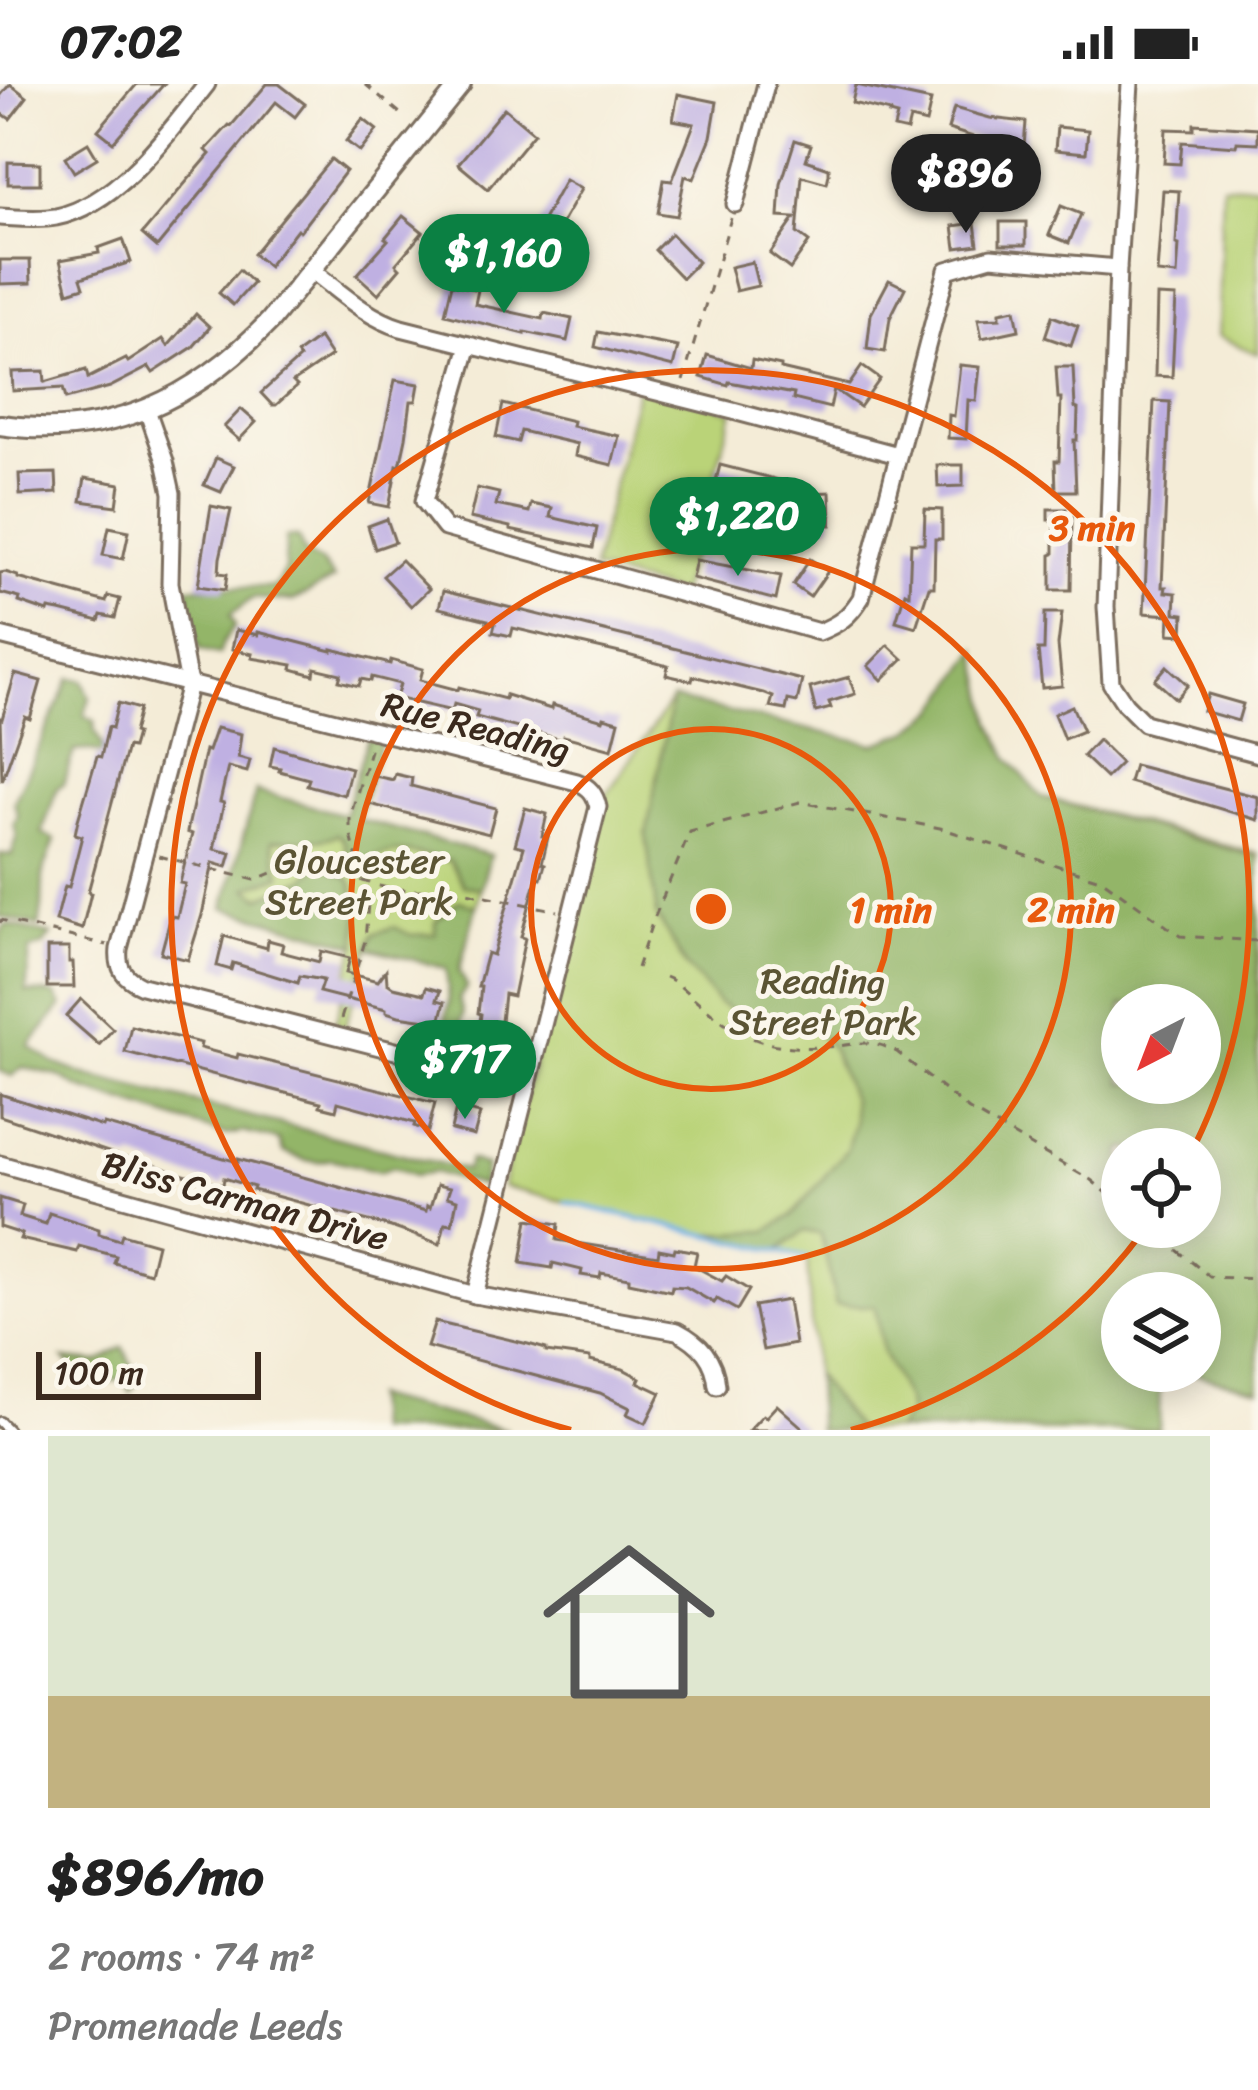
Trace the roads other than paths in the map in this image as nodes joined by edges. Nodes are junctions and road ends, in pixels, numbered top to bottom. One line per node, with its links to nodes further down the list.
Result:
1 (207, 84): 6 (street)
2 (461, 84): 8 (street)
3 (766, 84): 5 (street)
4 (1130, 84): 7 (street)
5 (735, 204)
6 (0, 217)
7 (1118, 268): 12 (street); 15 (street)
8 (311, 270): 9 (street); 10 (street)
9 (469, 345): 12 (street); 12 (street)
10 (147, 410): 11 (street); 14 (street)
11 (0, 425)
12 (898, 455)
13 (0, 636): 14 (street, Rue Reading)
14 (188, 684): 16 (street); 16 (street, Rue Reading)
15 (1258, 754)
16 (528, 1084): 18 (street, Rue Reading)
17 (0, 1164): 18 (street, Bliss Carman Drive)
18 (475, 1295): 19 (street, Bliss Carman Drive)
19 (717, 1386)
20 (0, 1422): 21 (lane)
21 (8, 1430)

